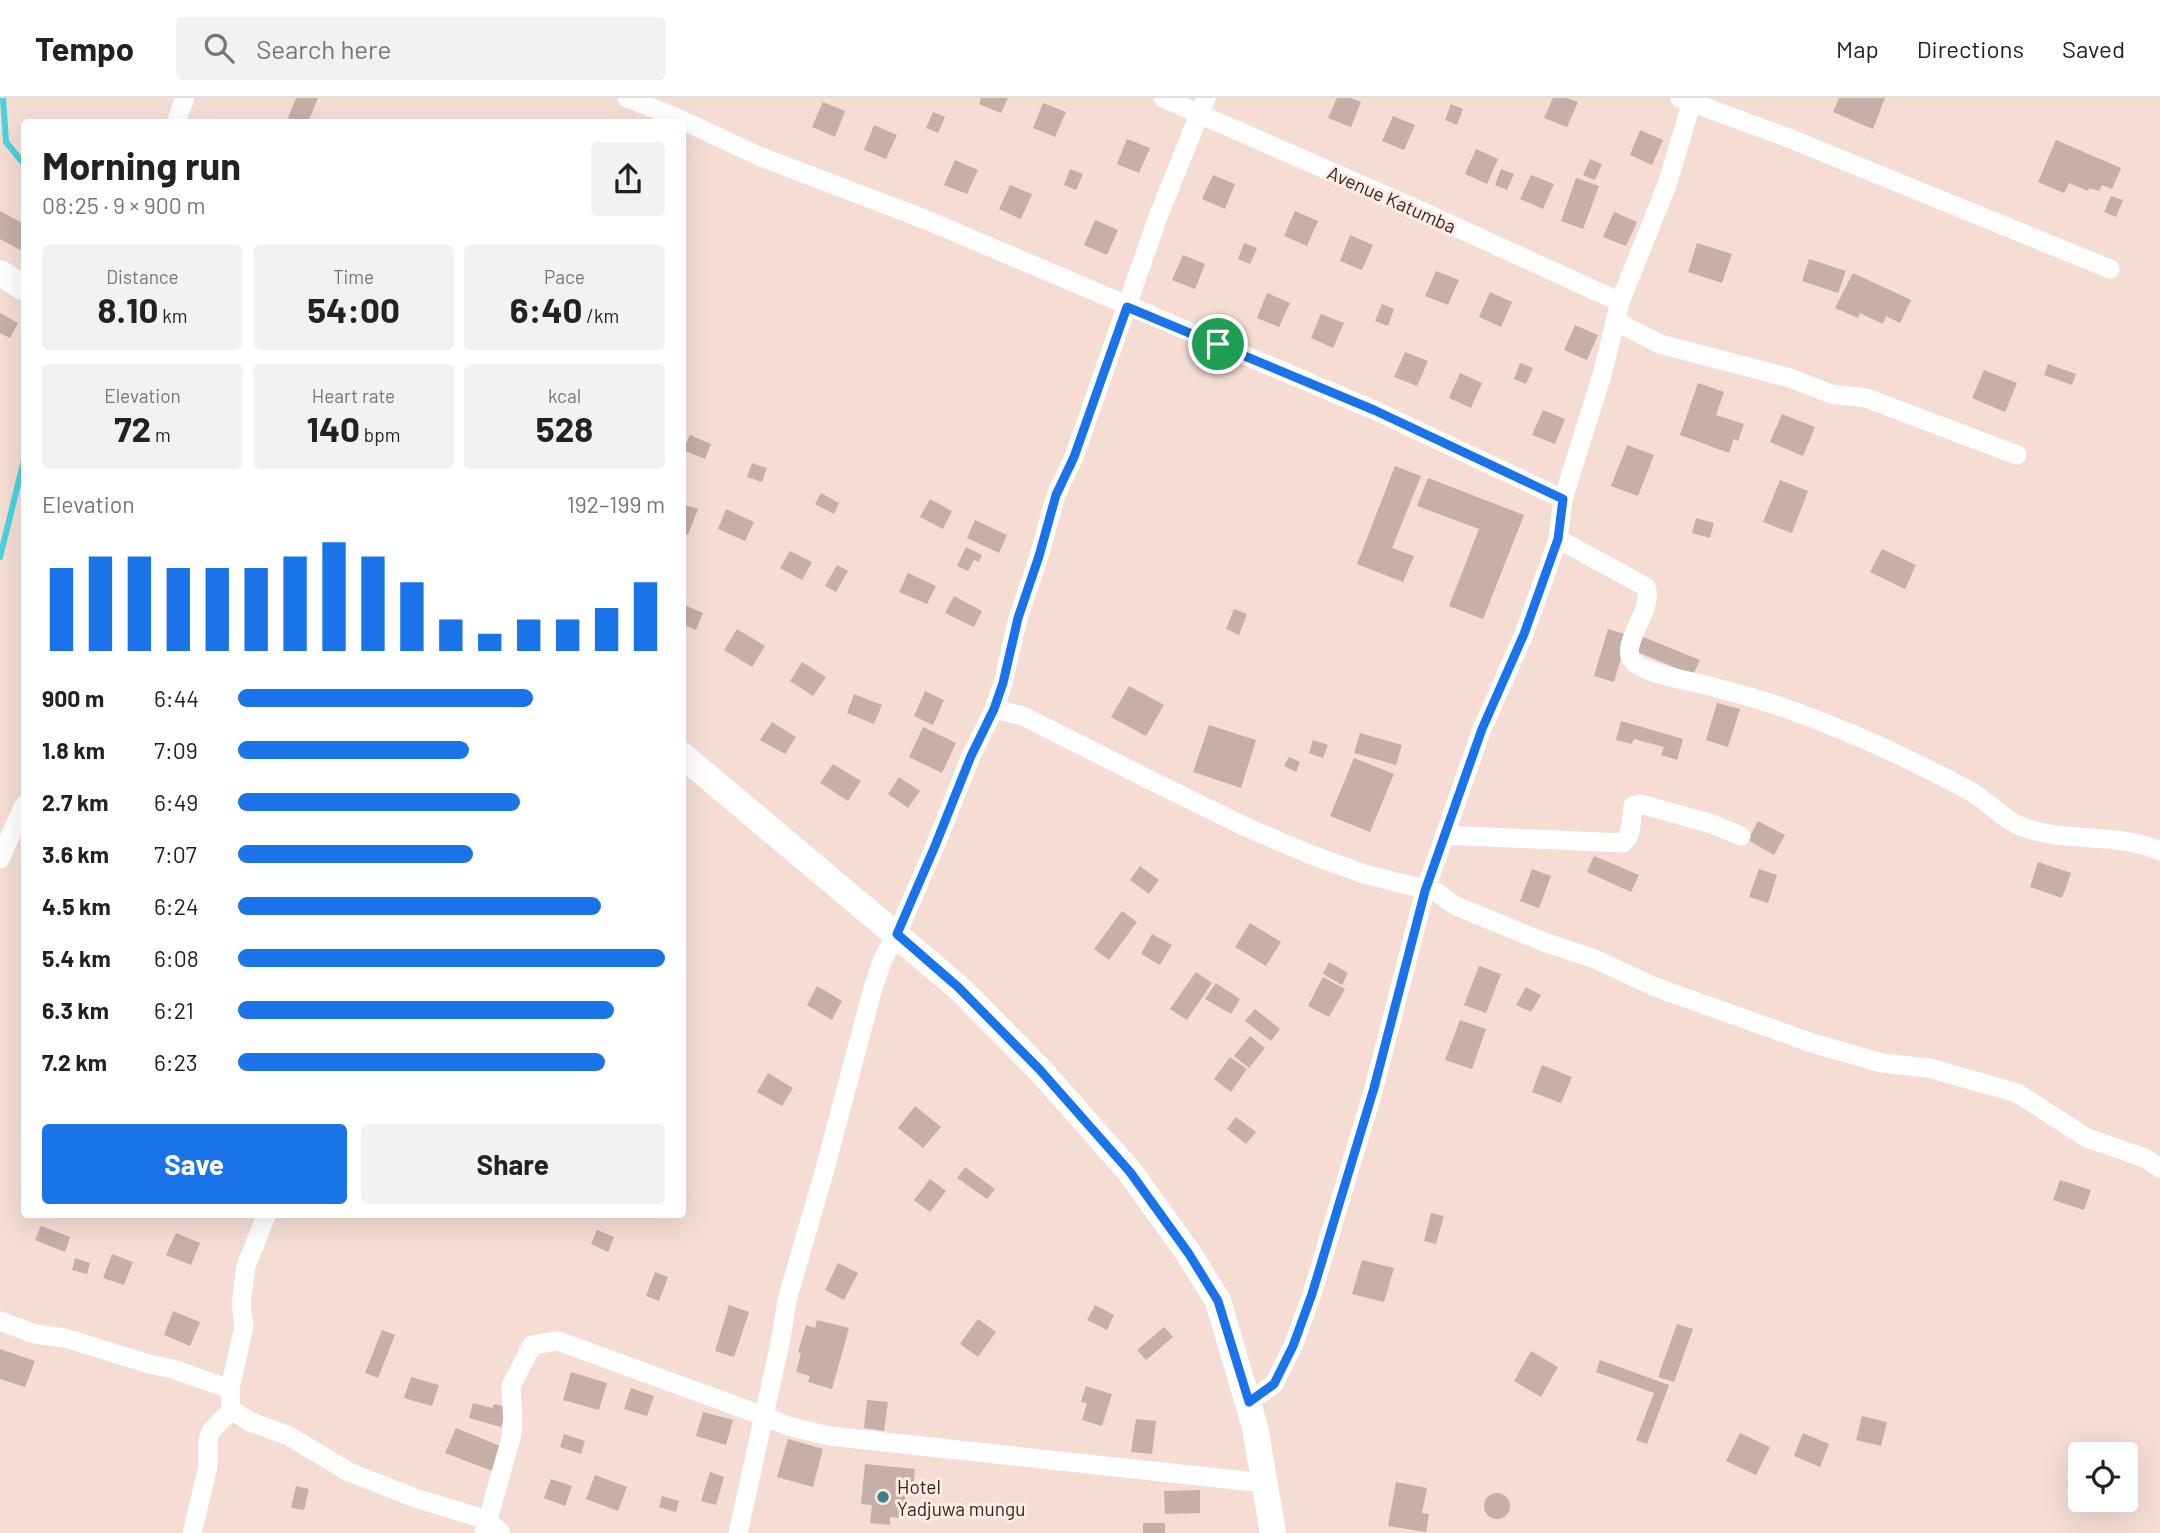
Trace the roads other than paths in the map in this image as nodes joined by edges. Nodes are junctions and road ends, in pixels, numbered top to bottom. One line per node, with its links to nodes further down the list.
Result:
1 (185, 98): 7 (street)
2 (626, 98): 6 (street)
3 (1163, 98): 5 (street, Avenue Katumba)
4 (1688, 100): 8 (street); 12 (street)
5 (1203, 106): 11 (street); 12 (street, Avenue Katumba)
6 (677, 107): 11 (street)
7 (177, 119)
8 (2110, 269)
9 (0, 273): 10 (street)
10 (21, 286)
11 (1127, 307): 14 (street); 16 (street)
12 (1617, 312): 13 (street, Avenue Katumba); 14 (street)
13 (2017, 455)
14 (1563, 499): 15 (street)
15 (1558, 539): 19 (street); 21 (street)
16 (994, 709): 23 (street); 24 (street)
17 (686, 758): 24 (street)
18 (21, 812): 22 (street)
19 (1445, 835): 20 (street); 23 (street)
20 (1741, 836)
21 (2160, 851)
22 (0, 859)
23 (1425, 891): 25 (street); 29 (street)
24 (897, 934): 29 (street); 31 (street)
25 (2160, 1168)
26 (265, 1218): 28 (street)
27 (0, 1321): 28 (street)
28 (230, 1389): 30 (street)
29 (1249, 1402): 32 (street)
30 (231, 1410): 33 (street); 34 (street)
31 (764, 1416): 32 (street); 33 (street); 35 (street)
32 (1264, 1483): 36 (street)
33 (491, 1529)
34 (192, 1533)
35 (738, 1533)
36 (1273, 1533)

